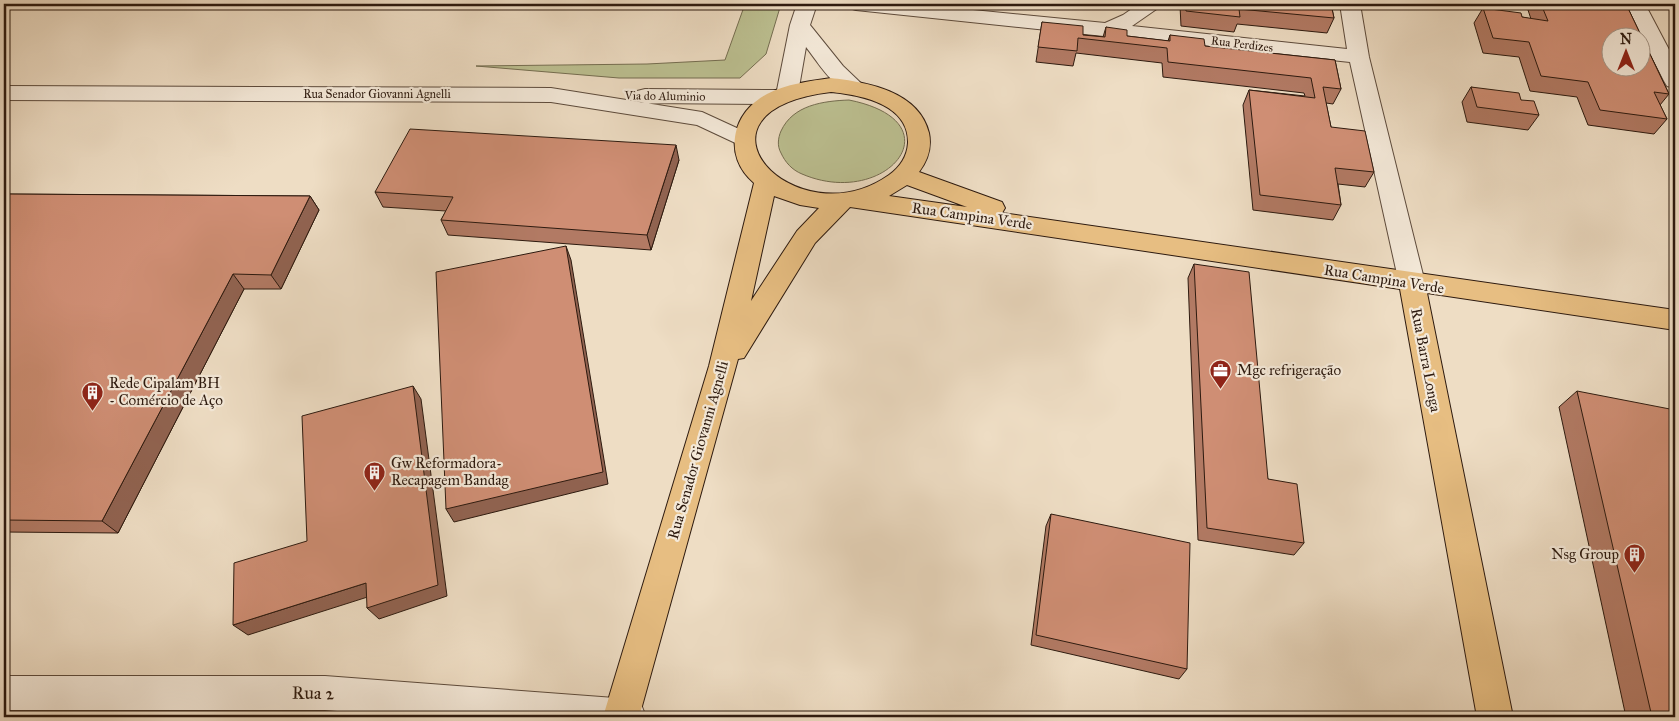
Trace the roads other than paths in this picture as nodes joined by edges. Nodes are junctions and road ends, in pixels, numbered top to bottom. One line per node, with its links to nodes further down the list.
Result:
1 (807, 4): 8 (street)
2 (856, 4): 7 (street, Rua Perdizes)
3 (1067, 4): 7 (street)
4 (1151, 4): 9 (street)
5 (1350, 4): 10 (street, Rua Barra Longa)
6 (1635, 4): 11 (street)
7 (1064, 24): 9 (street, Rua Perdizes)
8 (800, 25): 12 (street); 15 (street)
9 (1108, 29): 10 (street, Rua Perdizes)
10 (1359, 58): 21 (street, Rua Barra Longa)
11 (1675, 81)
12 (854, 87): 15 (main road); 17 (main road)
13 (4, 93): 14 (street, Rua Senador Giovanni Agnelli)
14 (551, 95): 15 (street, Via do Aluminio); 16 (street, Rua Senador Giovanni Agnelli)
15 (783, 95): 16 (main road)
16 (744, 140): 18 (main road)
17 (903, 175): 19 (main road); 20 (main road, Rua Campina Verde)
18 (766, 181): 19 (main road); 23 (main road, Rua Senador Giovanni Agnelli)
19 (846, 199): 20 (main road, Rua Campina Verde); 23 (main road)
20 (1093, 234): 21 (main road, Rua Campina Verde)
21 (1412, 283): 22 (main road, Rua Campina Verde); 26 (main road, Rua Barra Longa)
22 (1675, 320)
23 (723, 366): 25 (main road, Rua Senador Giovanni Agnelli)
24 (4, 693): 25 (street, Rua 2)
25 (624, 717)
26 (1495, 717)

